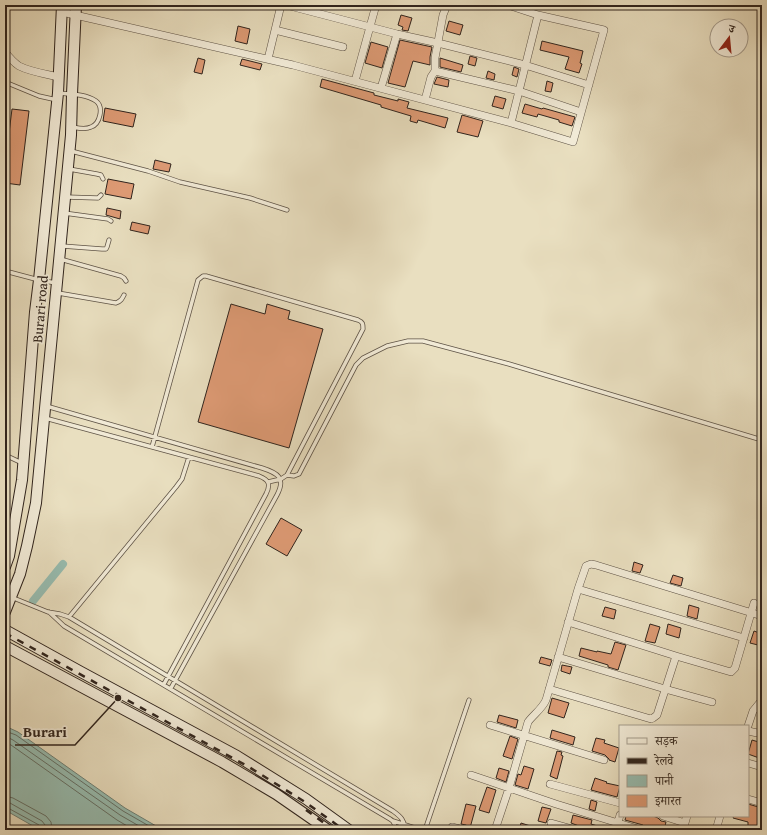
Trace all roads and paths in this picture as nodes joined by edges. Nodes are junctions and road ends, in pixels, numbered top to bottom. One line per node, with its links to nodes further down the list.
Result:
1 (281, 5): 10 (street)
2 (286, 5): 9 (street)
3 (376, 5): 9 (street)
4 (446, 5): 12 (street)
5 (508, 5): 8 (street)
6 (62, 8): 7 (street); 18 (main road, Burari road)
7 (75, 10): 15 (street); 24 (main road, Burari road)
8 (538, 15): 16 (street); 21 (street)
9 (371, 27): 11 (street); 19 (street)
10 (275, 30): 13 (street); 15 (street)
11 (397, 34): 12 (street); 22 (street)
12 (438, 43): 16 (street); 17 (street)
13 (343, 47)
14 (5, 52): 18 (street)
15 (268, 59): 19 (street)
16 (525, 65): 21 (street); 23 (street)
17 (435, 71): 23 (street); 26 (street)
18 (59, 77): 25 (main road, Burari road)
19 (355, 81): 22 (street)
20 (5, 82): 25 (lane)
21 (589, 85): 27 (street)
22 (381, 88): 26 (street)
23 (519, 91): 27 (street); 28 (street)
24 (72, 94): 25 (lane); 29 (main road, Burari road); 29 (lane)
25 (58, 97): 42 (main road, Burari road)
26 (425, 100): 28 (street)
27 (581, 112): 28 (street)
28 (511, 123)
29 (71, 127): 30 (main road, Burari road)
30 (70, 150): 31 (main road, Burari road); 35 (lane)
31 (68, 169): 32 (lane); 34 (main road, Burari road)
32 (104, 180)
33 (101, 195): 34 (lane)
34 (65, 198): 36 (main road, Burari road)
35 (287, 210)
36 (63, 213): 37 (lane); 39 (main road, Burari road)
37 (111, 221)
38 (109, 240): 39 (lane)
39 (60, 246): 40 (main road, Burari road)
40 (59, 258): 43 (lane); 44 (main road, Burari road)
41 (5, 270): 42 (lane)
42 (40, 280): 44 (lane); 54 (main road, Burari road)
43 (126, 281)
44 (56, 288): 45 (lane); 46 (main road, Burari road)
45 (124, 295)
46 (45, 405): 47 (main road, Burari road); 48 (lane)
47 (44, 417): 50 (lane); 64 (main road, Burari road)
48 (155, 437): 50 (lane); 53 (lane); 56 (lane)
49 (762, 440): 56 (lane)
50 (152, 447): 52 (lane)
51 (5, 455): 54 (lane)
52 (189, 457): 55 (lane); 70 (lane)
53 (232, 459): 55 (lane); 57 (lane)
54 (23, 464): 59 (main road, Burari road)
55 (230, 468): 58 (lane)
56 (287, 475): 57 (lane)
57 (281, 479): 58 (lane); 62 (lane)
58 (268, 482): 61 (lane)
59 (8, 546): 60 (main road, Burari road)
60 (5, 567)
61 (224, 573): 62 (lane); 77 (lane)
62 (232, 578): 78 (lane)
63 (578, 589): 68 (street); 71 (street); 73 (street)
64 (11, 597): 66 (main road, Burari road); 67 (lane)
65 (754, 603): 68 (street)
66 (5, 612)
67 (48, 612): 70 (lane); 79 (lane)
68 (752, 613): 69 (street); 73 (street)
69 (762, 616)
70 (69, 617): 77 (lane)
71 (568, 622): 75 (street); 76 (street)
72 (5, 630): 109 (main road)
73 (744, 638): 75 (street)
74 (5, 646): 108 (main road)
75 (676, 656): 82 (street)
76 (558, 657): 81 (street); 82 (street)
77 (168, 676): 78 (lane); 79 (lane)
78 (175, 680): 80 (lane); 105 (lane)
79 (164, 684): 80 (lane)
80 (171, 688): 102 (lane)
81 (549, 689): 82 (street); 90 (street)
82 (665, 689): 84 (street)
83 (469, 700): 113 (lane)
84 (712, 702)
85 (761, 703): 87 (street)
86 (490, 725): 90 (street)
87 (748, 725)
88 (749, 731): 89 (street)
89 (762, 734)
90 (524, 735): 91 (street); 96 (street)
91 (604, 760)
92 (749, 763): 93 (street)
93 (762, 767)
94 (471, 776): 96 (street)
95 (550, 784): 98 (street)
96 (509, 788): 106 (street); 115 (street)
97 (749, 799): 99 (street)
98 (619, 803)
99 (762, 803)
100 (666, 817): 104 (street)
101 (720, 817): 118 (street)
102 (393, 821): 105 (lane); 110 (lane)
103 (550, 822): 116 (street)
104 (685, 823)
105 (404, 824): 111 (lane); 112 (lane)
106 (617, 826): 117 (street)
107 (452, 827): 114 (street)
108 (328, 830)
109 (349, 830)
110 (394, 830)
111 (404, 830)
112 (421, 830)
113 (425, 830)
114 (464, 830)
115 (495, 830)
116 (576, 830)
117 (641, 830)
118 (717, 830)

